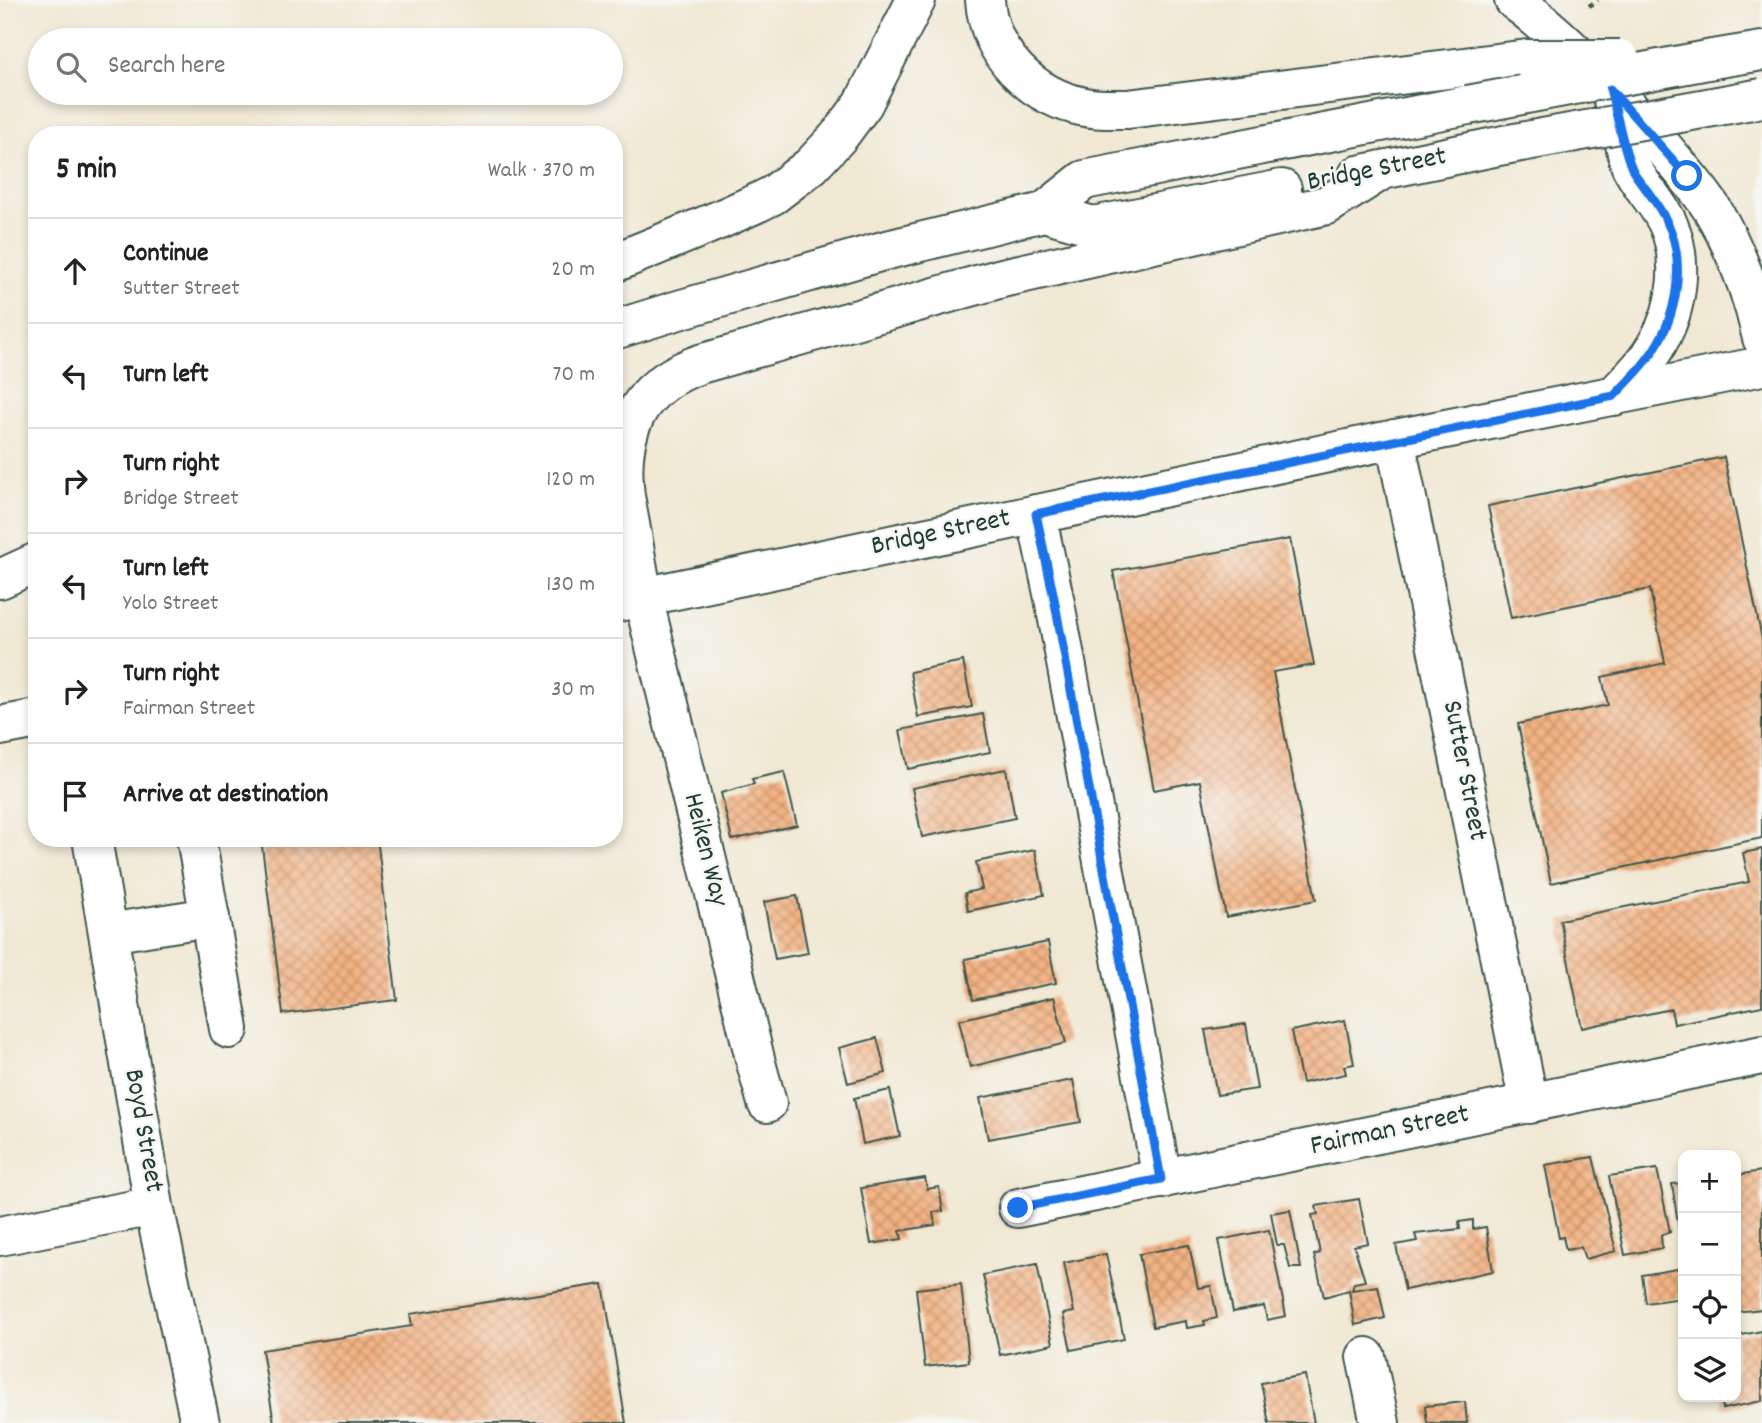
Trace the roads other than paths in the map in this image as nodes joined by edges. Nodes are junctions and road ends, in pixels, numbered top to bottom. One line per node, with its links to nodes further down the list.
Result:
1 (916, 0): 10 (main road)
2 (985, 0): 5 (main road, bridge)
3 (1514, 0): 6 (main road)
4 (1762, 51): 5 (main road)
5 (1713, 59): 9 (main road, Bridge Street, bridge)
6 (1610, 89): 12 (main road); 14 (main road)
7 (1762, 98): 8 (main road, Bridge Street, bridge)
8 (1382, 170): 9 (main road, Bridge Street); 19 (main road, Heiken Way)
9 (1044, 212): 11 (main road, Bridge Street)
10 (623, 259)
11 (623, 327)
12 (1762, 338)
13 (1762, 366): 14 (main road, Bridge Street)
14 (1614, 396): 15 (main road, Bridge Street)
15 (1395, 439): 16 (main road, Bridge Street); 29 (main road, Sutter Street)
16 (1036, 514): 19 (main road, Bridge Street); 30 (main road)
17 (28, 566): 18 (main road)
18 (0, 579)
19 (629, 600): 28 (main road, Heiken Way)
20 (28, 721): 21 (main road)
21 (0, 726)
22 (94, 847): 25 (main road, Boyd Street)
23 (198, 847): 24 (main road)
24 (210, 917): 25 (main road); 26 (main road)
25 (108, 933): 31 (main road, Boyd Street)
26 (229, 1029)
27 (1762, 1055): 29 (main road, Fairman Street)
28 (767, 1103)
29 (1529, 1104): 30 (main road, Fairman Street)
30 (1161, 1179): 32 (main road, Fairman Street)
31 (154, 1206): 33 (main road); 35 (main road, Boyd Street)
32 (1018, 1208)
33 (0, 1236)
34 (1366, 1357): 36 (main road)
35 (200, 1423)
36 (1380, 1423)

